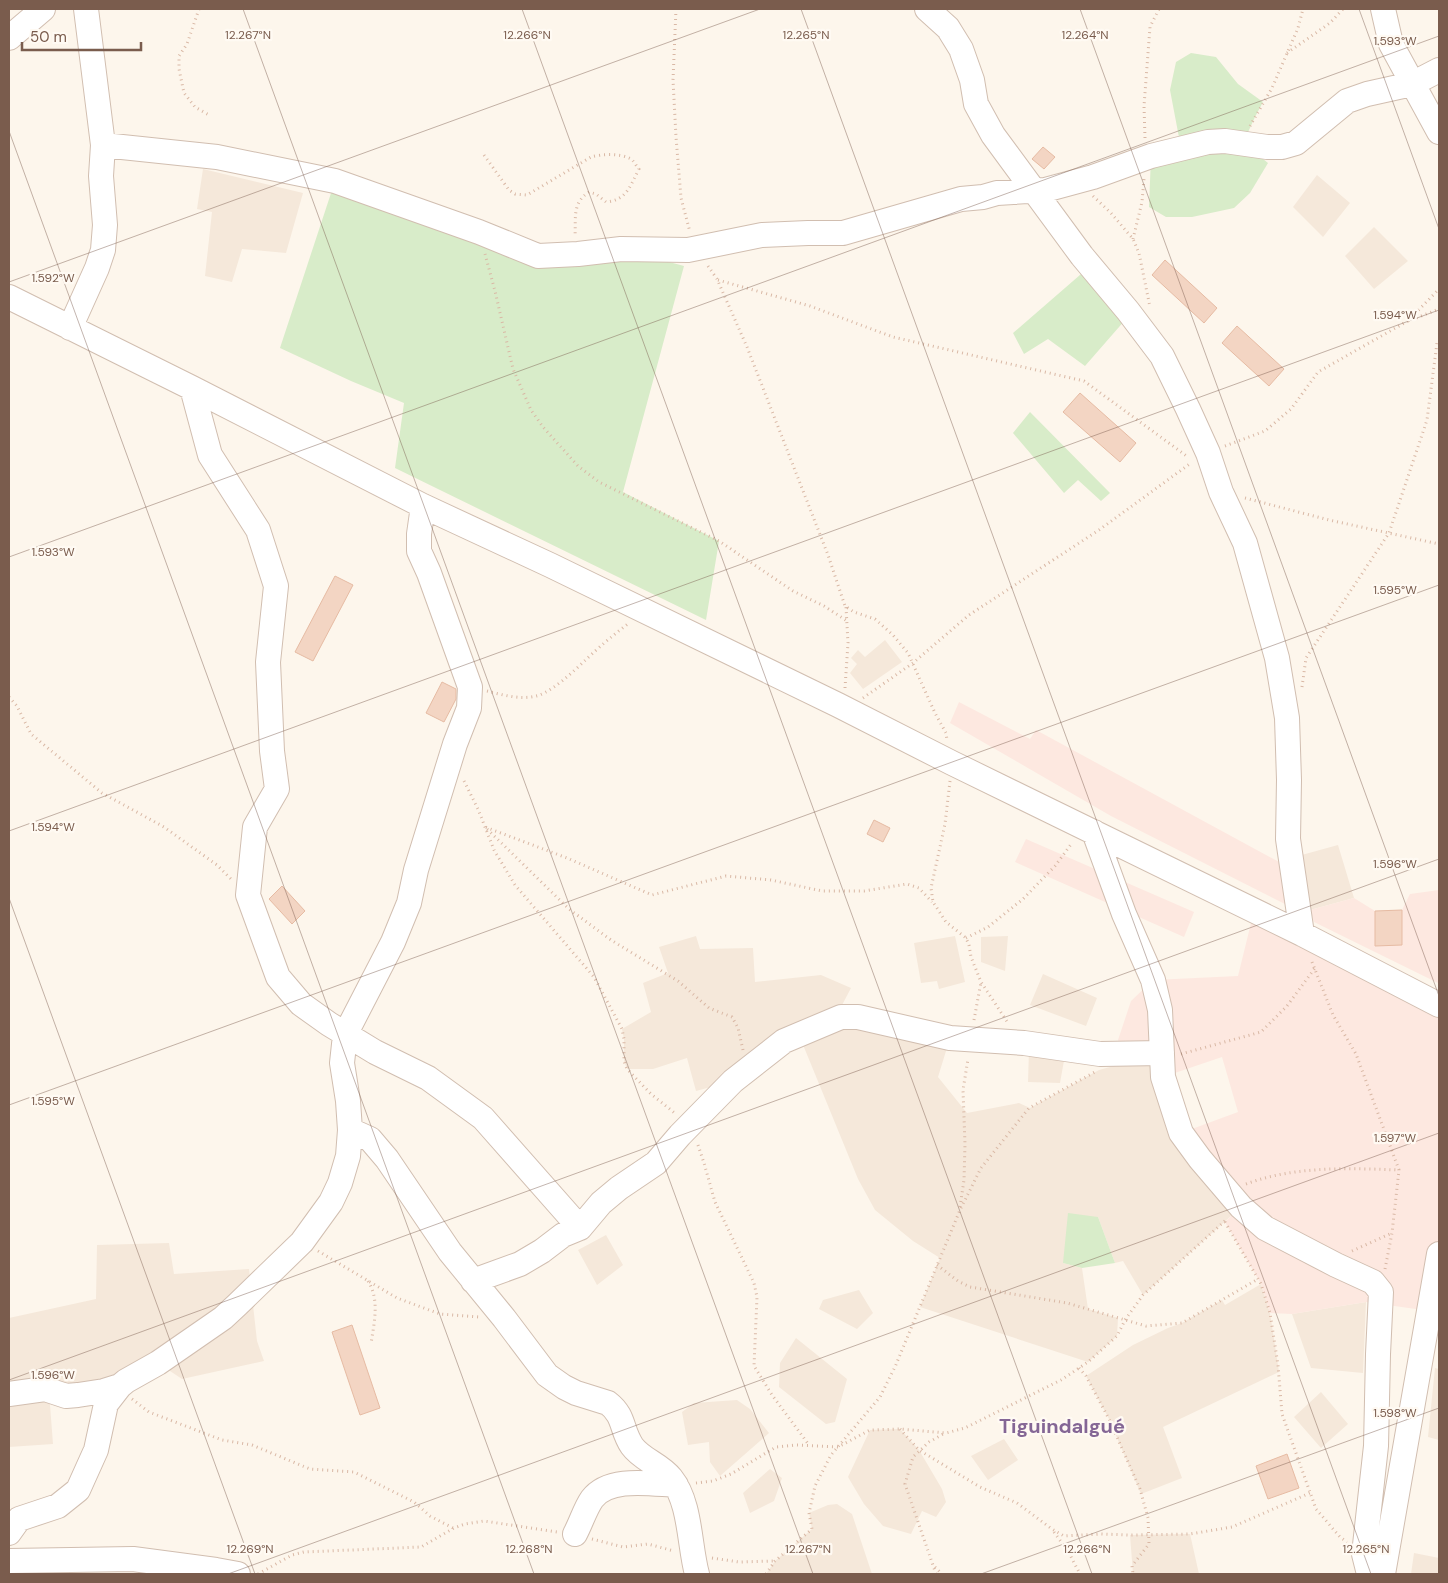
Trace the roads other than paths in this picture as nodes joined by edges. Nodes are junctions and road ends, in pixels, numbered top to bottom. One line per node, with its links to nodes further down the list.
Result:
1 (43, 9): 5 (street)
2 (86, 9): 9 (street)
3 (927, 9): 10 (street)
4 (1383, 9): 7 (street)
5 (9, 38)
6 (1439, 70): 7 (street)
7 (1412, 84): 8 (street); 10 (street)
8 (1439, 132)
9 (103, 145): 10 (street); 12 (street)
10 (1035, 191): 16 (street)
11 (9, 297): 12 (street)
12 (70, 328): 13 (street)
13 (192, 388): 14 (street); 18 (street)
14 (423, 506): 15 (street); 18 (street)
15 (1089, 830): 16 (street); 19 (street)
16 (1302, 934): 17 (street)
17 (1439, 1005)
18 (346, 1035): 20 (street); 21 (street)
19 (1162, 1053): 21 (street); 31 (street)
20 (350, 1130): 23 (street); 24 (street)
21 (580, 1228): 23 (street)
22 (1439, 1254): 33 (street)
23 (474, 1282): 26 (street)
24 (123, 1383): 25 (street); 27 (street)
25 (9, 1394)
26 (676, 1485): 28 (street); 30 (street)
27 (9, 1532)
28 (575, 1534)
29 (9, 1561): 32 (street)
30 (695, 1564)
31 (1367, 1564)
32 (238, 1574)
33 (1383, 1574)

